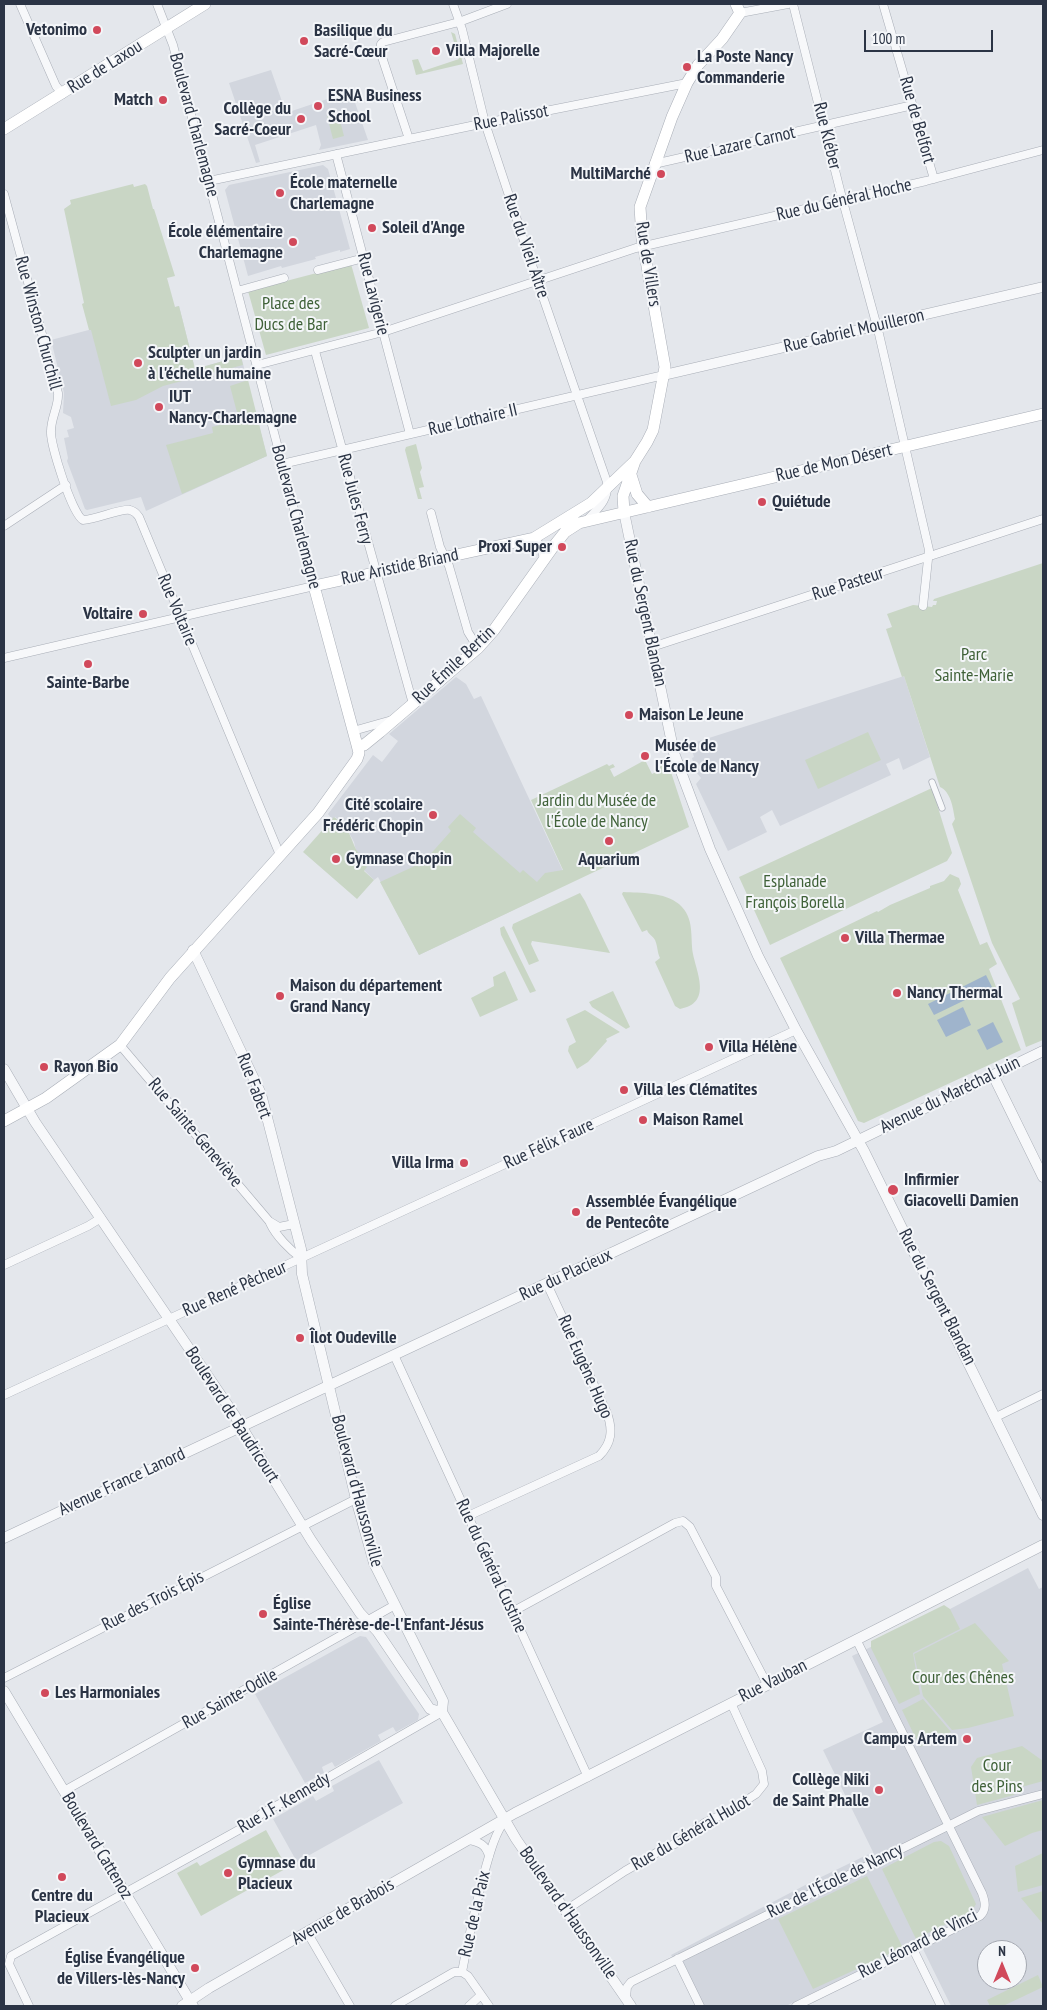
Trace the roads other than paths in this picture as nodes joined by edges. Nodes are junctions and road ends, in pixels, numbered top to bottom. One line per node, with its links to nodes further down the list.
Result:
1 (20, 4): 13 (street)
2 (157, 4): 11 (street, Boulevard Charlemagne)
3 (206, 4): 11 (main road, Rue de Laxou)
4 (453, 4): 10 (street, Rue du Vieil Aître)
5 (507, 4): 10 (street)
6 (788, 4): 9 (street)
7 (793, 4): 16 (street, Rue Kléber)
8 (883, 4): 14 (street, Rue de Belfort)
9 (738, 8): 12 (main road, Rue de Villers)
10 (459, 22): 15 (street, Rue du Vieil Aître); 18 (street)
11 (168, 28): 13 (main road, Rue de Laxou); 23 (street, Boulevard Charlemagne)
12 (687, 83): 15 (street, Rue Palissot); 21 (main road, Rue de Villers)
13 (63, 94): 17 (main road, Rue de Laxou)
14 (913, 105): 16 (street, Rue Lazare Carnot); 22 (street, Rue de Belfort)
15 (485, 123): 18 (street, Rue Palissot); 30 (street, Rue du Vieil Aître)
16 (824, 126): 21 (street, Rue Lazare Carnot); 25 (street, Rue Kléber)
17 (4, 130)
18 (409, 139): 20 (street, Rue Palissot)
19 (1043, 150): 22 (street, Rue du Général Hoche)
20 (336, 154): 23 (street, Rue Palissot); 27 (street, Rue Lavigerie)
21 (654, 164): 26 (main road, Rue de Villers)
22 (934, 179): 25 (street, Rue du Général Hoche)
23 (209, 180): 32 (street, Boulevard Charlemagne)
24 (4, 194): 40 (street, Rue Winston Churchill)
25 (843, 200): 26 (street, Rue du Général Hoche); 33 (street, Rue Kléber)
26 (644, 247): 30 (street, Rue du Général Hoche); 37 (main road, Rue de Villers)
27 (364, 258): 28 (street); 34 (street, Rue Lavigerie)
28 (318, 270)
29 (284, 278): 32 (street)
30 (537, 281): 34 (street, Rue du Général Hoche); 38 (street, Rue du Vieil Aître)
31 (1043, 287): 33 (street, Rue Gabriel Mouilleron)
32 (237, 290): 36 (street, Boulevard Charlemagne)
33 (877, 326): 37 (street, Rue Gabriel Mouilleron); 42 (street, Rue Kléber)
34 (383, 332): 35 (street); 41 (street, Rue Lavigerie)
35 (315, 351): 36 (street); 43 (street, Rue Jules Ferry)
36 (257, 365): 45 (street, Boulevard Charlemagne)
37 (664, 376): 38 (street, Rue Lothaire II); 44 (main road, Rue de Villers)
38 (578, 396): 41 (street, Rue Lothaire II); 48 (street, Rue du Vieil Aître)
39 (1043, 414): 42 (main road, Rue de Mon Désert)
40 (51, 422): 47 (street, Rue Voltaire)
41 (410, 434): 43 (street, Rue Lothaire II)
42 (905, 447): 49 (main road, Rue de Mon Désert); 58 (street, Rue Kléber)
43 (342, 450): 45 (street, Rue Lothaire II); 60 (street, Rue Jules Ferry)
44 (635, 461): 46 (main road, Rue de Villers); 48 (main road, Rue Aristide Briand)
45 (282, 464): 61 (street, Boulevard Charlemagne)
46 (631, 475): 49 (main road); 51 (main road, Rue de Villers)
47 (66, 485): 54 (street); 63 (street, Rue Voltaire)
48 (607, 487): 53 (street); 56 (main road, Rue Aristide Briand)
49 (648, 507): 51 (main road, Rue de Mon Désert)
50 (431, 512): 57 (street)
51 (624, 512): 53 (main road, Rue de Mon Désert); 64 (street, Rue du Sergent Blandan)
52 (1043, 519): 58 (street, Rue Pasteur)
53 (587, 520): 55 (main road, Rue de Mon Désert)
54 (4, 526)
55 (565, 532): 59 (main road, Rue Émile Bertin)
56 (534, 538): 57 (main road, Rue Aristide Briand); 59 (street)
57 (445, 557): 60 (main road, Rue Aristide Briand); 65 (street)
58 (928, 557): 62 (street, Rue Kléber); 64 (street, Rue Pasteur)
59 (544, 558): 65 (main road, Rue Émile Bertin)
60 (376, 573): 61 (main road, Rue Aristide Briand); 67 (street, Rue Jules Ferry)
61 (314, 586): 63 (street, Rue Aristide Briand); 69 (main road, Boulevard Charlemagne)
62 (922, 606)
63 (180, 618): 66 (street, Rue Aristide Briand); 73 (street, Rue Voltaire)
64 (652, 647): 75 (street, Rue du Sergent Blandan)
65 (478, 648): 67 (main road, Rue Émile Bertin)
66 (4, 658)
67 (413, 704): 68 (main road, Rue Émile Bertin)
68 (394, 719): 69 (street, Rue Émile Bertin); 70 (main road, Rue Émile Bertin)
69 (353, 730): 70 (main road, Boulevard Charlemagne)
70 (357, 746): 73 (main road)
71 (932, 782): 72 (street)
72 (942, 808)
73 (280, 856): 74 (main road)
74 (193, 950): 76 (main road); 86 (street, Rue Fabert)
75 (796, 1030): 82 (street, Rue du Sergent Blandan); 87 (street, Rue Félix Faure)
76 (120, 1045): 80 (main road); 85 (street, Rue Sainte-Geneviève)
77 (1043, 1051): 79 (street, Avenue du Maréchal Juin)
78 (4, 1070): 80 (street, Boulevard de Baudricourt)
79 (993, 1075): 82 (street, Avenue du Maréchal Juin); 83 (street)
80 (27, 1109): 81 (main road); 84 (street, Boulevard de Baudricourt)
81 (4, 1121)
82 (858, 1140): 89 (street, Rue du Placieux); 95 (street, Rue du Sergent Blandan)
83 (1043, 1177)
84 (101, 1218): 88 (street); 90 (street, Boulevard de Baudricourt)
85 (269, 1221): 86 (street); 87 (street, Rue Sainte-Geneviève)
86 (294, 1224): 87 (street, Rue Fabert)
87 (301, 1258): 90 (street, Rue René Pêcheur); 92 (street, Boulevard d'Haussonville)
88 (4, 1265)
89 (547, 1284): 91 (street, Rue du Placieux); 99 (street, Rue Eugène Hugo)
90 (169, 1319): 94 (street, Rue René Pêcheur); 96 (street, Boulevard de Baudricourt)
91 (394, 1355): 92 (street, Rue du Placieux); 99 (street, Rue du Général Custine)
92 (329, 1386): 96 (street, Avenue France Lanord); 97 (street, Boulevard d'Haussonville)
93 (1043, 1394): 95 (street)
94 (4, 1395)
95 (996, 1417): 98 (street, Rue du Sergent Blandan)
96 (241, 1426): 100 (street, Boulevard de Baudricourt); 101 (street, Avenue France Lanord)
97 (356, 1499): 100 (street, Rue des Trois Épis); 103 (street, Boulevard d'Haussonville)
98 (1043, 1515)
99 (468, 1516): 104 (street, Rue du Général Custine)
100 (302, 1525): 105 (street, Boulevard de Baudricourt); 107 (street, Rue des Trois Épis)
101 (4, 1538)
102 (1043, 1545): 106 (street, Rue Vauban)
103 (396, 1605): 105 (street, Rue Sainte-Odile); 111 (street, Boulevard d'Haussonville)
104 (512, 1612): 108 (street); 112 (street, Rue du Général Custine)
105 (369, 1622): 111 (street, Boulevard de Baudricourt); 113 (street, Rue Sainte-Odile)
106 (856, 1639): 108 (street, Rue Vauban); 116 (street, Rue Léonard de Vinci)
107 (4, 1678)
108 (767, 1684): 110 (street, Rue Vauban)
109 (4, 1691): 113 (street, Boulevard Cattenoz)
110 (731, 1703): 112 (street, Rue Vauban); 120 (street, Rue du Général Hulot)
111 (442, 1712): 115 (street, Boulevard d'Haussonville); 119 (street, Rue J.F. Kennedy)
112 (588, 1776): 115 (street, Rue Vauban)
113 (64, 1791): 119 (street, Boulevard Cattenoz)
114 (1043, 1794): 116 (street, Rue de l'École de Nancy)
115 (504, 1820): 117 (street, Avenue de Brabois); 118 (street, Rue de la Paix); 120 (street, Boulevard d'Haussonville)
116 (948, 1826): 122 (street, Rue Léonard de Vinci); 123 (street, Rue de l'École de Nancy)
117 (469, 1840): 118 (street, Rue de la Paix); 121 (street, Avenue de Brabois)
118 (489, 1856): 124 (street, Rue de la Paix)
119 (126, 1893): 129 (street, Boulevard Cattenoz); 130 (street, Rue J.F. Kennedy)
120 (566, 1910): 125 (street, Boulevard d'Haussonville)
121 (308, 1932): 129 (street, Avenue de Brabois); 131 (street)
122 (913, 1949): 136 (street, Rue Léonard de Vinci); 137 (street)
123 (678, 1959): 126 (street, Rue de l'École de Nancy); 135 (street)
124 (462, 1972): 127 (street); 132 (street)
125 (614, 1980): 126 (street); 128 (street, Boulevard d'Haussonville)
126 (631, 1982): 128 (street)
127 (481, 1995): 133 (street); 134 (street)
128 (629, 2002)
129 (188, 2004)
130 (29, 2006)
131 (350, 2006)
132 (395, 2006)
133 (468, 2006)
134 (489, 2006)
135 (700, 2006)
136 (796, 2006)
137 (941, 2006)

